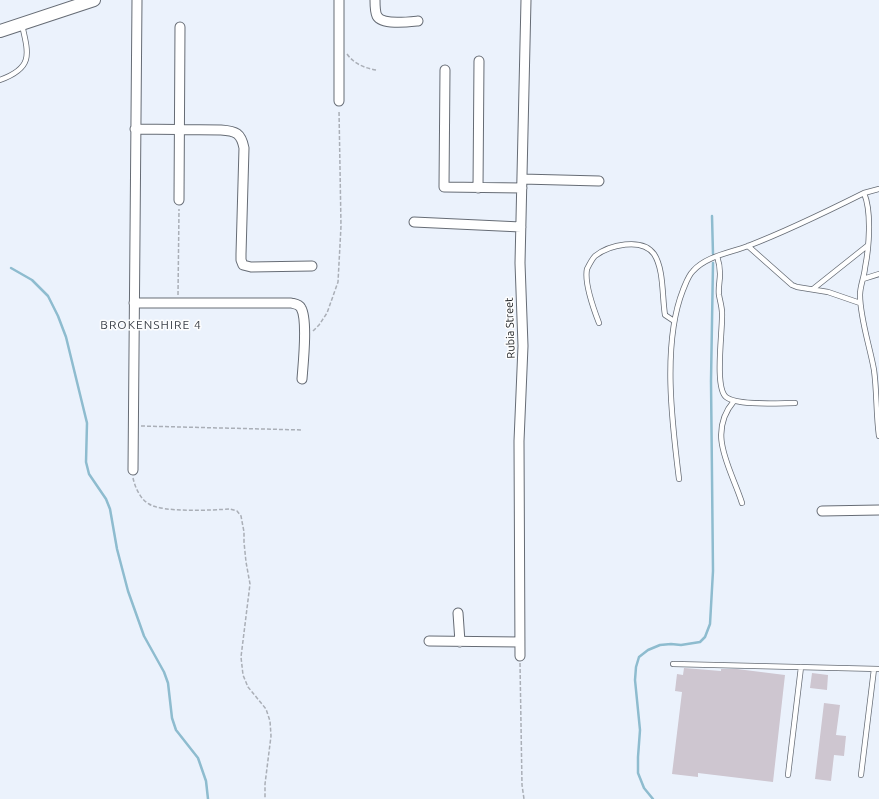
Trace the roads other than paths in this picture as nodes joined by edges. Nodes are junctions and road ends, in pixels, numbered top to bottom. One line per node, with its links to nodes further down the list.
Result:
1 (94, 0): 7 (street)
2 (137, 0): 14 (street)
3 (339, 0): 13 (street)
4 (376, 0): 6 (street)
5 (526, 0): 16 (street, Rubia Street)
6 (418, 22)
7 (21, 24): 9 (street); 12 (lane)
8 (180, 27): 15 (street)
9 (0, 31)
10 (479, 61): 18 (street)
11 (445, 70): 18 (street)
12 (0, 80)
13 (339, 101)
14 (136, 129): 15 (street); 32 (street)
15 (180, 130): 22 (street); 28 (street)
16 (522, 179): 17 (street); 19 (street, Rubia Street)
17 (599, 181)
18 (478, 188): 19 (street)
19 (522, 188): 24 (street, Rubia Street)
20 (879, 189): 21 (lane)
21 (864, 193): 25 (lane); 26 (lane)
22 (179, 200)
23 (414, 222): 24 (street)
24 (521, 227): 49 (street, Rubia Street)
25 (748, 246): 27 (lane); 31 (lane)
26 (867, 246): 30 (lane); 31 (lane)
27 (717, 256): 34 (lane); 38 (lane)
28 (312, 266)
29 (879, 274): 30 (lane)
30 (863, 279): 33 (lane)
31 (813, 289): 33 (lane)
32 (134, 303): 37 (street); 41 (street)
33 (860, 303): 36 (lane)
34 (674, 321): 35 (lane); 42 (lane)
35 (599, 323)
36 (876, 370): 40 (lane)
37 (302, 380)
38 (734, 401): 39 (lane); 43 (lane)
39 (795, 403)
40 (879, 436)
41 (133, 470)
42 (679, 479)
43 (742, 503)
44 (879, 510): 45 (street)
45 (822, 511)
46 (458, 613): 48 (street)
47 (429, 641): 48 (street)
48 (460, 642): 49 (street)
49 (520, 642): 50 (street, Rubia Street)
50 (520, 656)
51 (673, 664): 52 (lane)
52 (801, 667): 53 (lane); 54 (lane)
53 (876, 669): 55 (lane)
54 (788, 775)
55 (861, 775)

